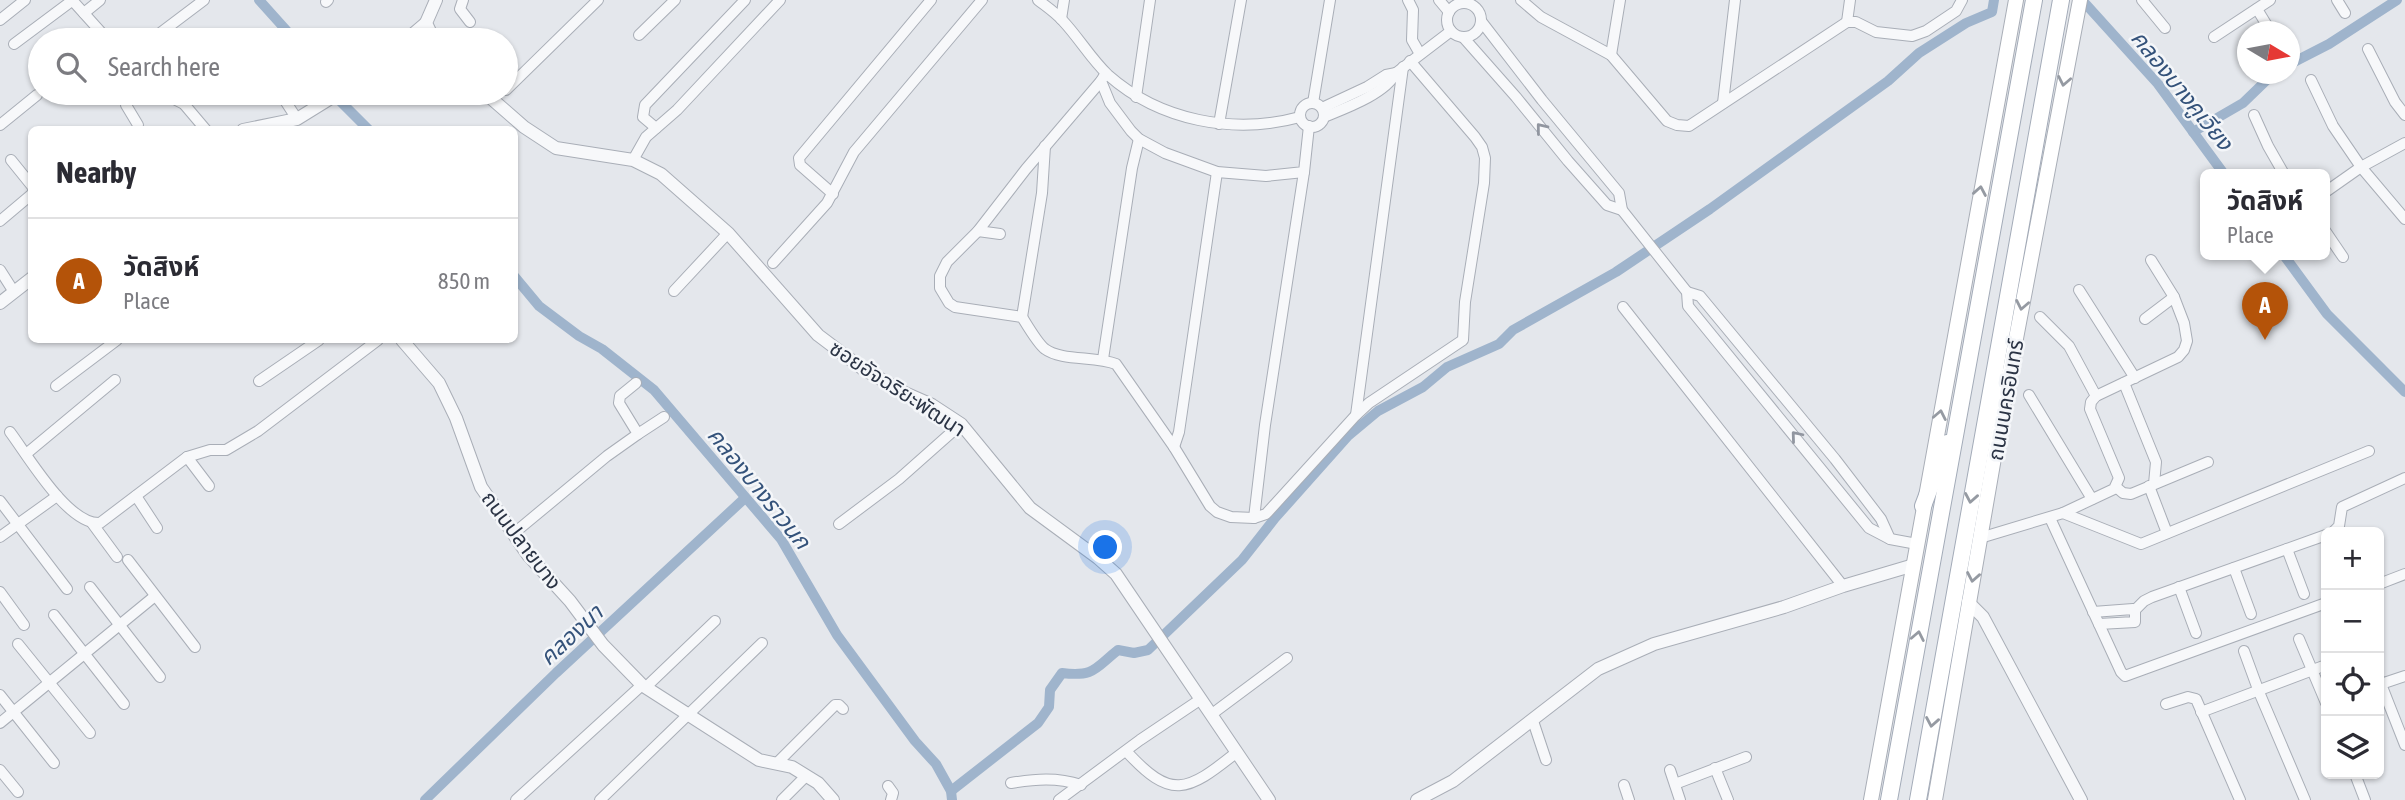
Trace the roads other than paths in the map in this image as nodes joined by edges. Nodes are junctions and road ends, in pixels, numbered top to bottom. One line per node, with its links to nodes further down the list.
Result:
1 (25, 0): 39 (street)
2 (72, 0): 36 (street); 45 (street)
3 (100, 0): 36 (street)
4 (204, 0): 47 (street)
5 (436, 0): 44 (street)
6 (463, 0): 42 (street)
7 (598, 0): 60 (street)
8 (676, 0): 53 (street)
9 (745, 0): 84 (street)
10 (780, 0): 84 (street)
11 (931, 0): 98 (street)
12 (982, 0): 98 (street)
13 (1038, 0): 38 (street)
14 (1064, 0): 38 (street)
15 (1150, 0): 64 (street)
16 (1241, 0): 78 (street)
17 (1330, 0): 73 (street)
18 (1408, 0): 59 (street)
19 (1439, 0): 35 (street)
20 (1521, 0): 58 (street)
21 (1620, 0): 58 (street)
22 (1735, 0): 67 (street)
23 (1850, 0): 43 (street)
24 (1962, 0): 43 (street)
25 (2016, 0): 161 (main road, one-way to 25)
26 (2034, 0): 137 (main road, ถนนนครอินทร์)
27 (2061, 0): 122 (main road, ถนนนครอินทร์)
28 (2142, 0): 50 (street)
29 (2270, 0): 34 (street)
30 (2337, 0): 37 (street)
31 (1458, 2): 32 (street); 35 (street)
32 (1481, 4): 40 (street)
33 (2079, 7): 140 (main road, ถนนนครอินทร์, one-way to 140)
34 (2257, 9): 41 (street); 55 (street)
35 (1449, 12): 51 (street)
36 (84, 13): 46 (street)
37 (2345, 13)
38 (1061, 19): 61 (street)
39 (0, 20)
40 (1481, 21): 54 (street); 63 (street)
41 (2264, 21)
42 (470, 22)
43 (1847, 22): 67 (street)
44 (426, 23): 48 (street); 49 (street)
45 (35, 28)
46 (97, 28)
47 (167, 28)
48 (420, 28)
49 (428, 28)
50 (2165, 28)
51 (1451, 31): 54 (street); 59 (street)
52 (28, 33): 56 (street)
53 (639, 36)
54 (1463, 37): 65 (street)
55 (2214, 37)
56 (14, 44)
57 (2368, 48): 75 (street)
58 (1611, 55): 67 (street)
59 (1407, 64): 73 (street); 138 (street); 138 (street)
60 (518, 74)
61 (1104, 77): 64 (street); 85 (street); 87 (street)
62 (2311, 80): 92 (street)
63 (1531, 85): 65 (street); 88 (street)
64 (1136, 97): 78 (street)
65 (1516, 97): 91 (street, one-way to 65)
66 (28, 102): 79 (street)
67 (1723, 103)
68 (126, 105): 80 (street)
69 (185, 105): 81 (street)
70 (288, 105): 77 (street)
71 (317, 105): 77 (street)
72 (506, 105): 90 (street, ซอยอัจฉริยะพัฒนา)
73 (1320, 109): 76 (street); 83 (street)
74 (2255, 115): 93 (street)
75 (2405, 115)
76 (1300, 117): 78 (street); 83 (street)
77 (297, 119): 82 (street)
78 (1219, 124)
79 (0, 125)
80 (138, 125)
81 (203, 126)
82 (263, 126)
83 (1309, 126): 95 (street)
84 (656, 128): 90 (street)
85 (1139, 139): 94 (street); 128 (street)
86 (2405, 143): 92 (street)
87 (1045, 146): 103 (street); 119 (street)
88 (1582, 149): 91 (street); 100 (street)
89 (11, 160): 96 (street)
90 (633, 160): 104 (street, ซอยอัจฉริยะพัฒนา)
91 (1568, 162): 100 (street)
92 (2361, 167): 97 (street); 101 (street)
93 (2281, 169)
94 (1217, 172): 95 (street); 144 (street)
95 (1304, 172): 163 (street)
96 (28, 190)
97 (2330, 190)
98 (833, 194): 109 (street)
99 (28, 198): 102 (street)
100 (1622, 210): 115 (street)
101 (2405, 219)
102 (0, 221)
103 (978, 231): 105 (street); 119 (street)
104 (727, 233): 113 (street); 141 (street, ซอยอัจฉริยะพัฒนา)
105 (1000, 234)
106 (2330, 237): 107 (street)
107 (2343, 257)
108 (2151, 260): 116 (street)
109 (774, 262)
110 (0, 270): 114 (street)
111 (28, 281): 114 (street)
112 (2079, 290): 132 (street)
113 (674, 291)
114 (14, 292): 117 (street)
115 (1687, 292): 127 (street); 129 (street)
116 (2174, 297): 121 (street); 132 (street)
117 (0, 303)
118 (1623, 307): 182 (street)
119 (1022, 317): 128 (street)
120 (2040, 317): 136 (street)
121 (2145, 319)
122 (2000, 334): 140 (main road); 260 (main road, ถนนนครอินทร์, one-way to 260)
123 (113, 343): 134 (street)
124 (315, 343): 131 (street)
125 (374, 343): 147 (street)
126 (405, 343): 171 (street, ถนนปลายบาง)
127 (1749, 355): 129 (street); 148 (street)
128 (1103, 359): 144 (street)
129 (1737, 365): 150 (street, one-way to 129)
130 (115, 380): 146 (street)
131 (259, 381)
132 (2130, 381): 136 (street); 152 (street)
133 (636, 383): 143 (street)
134 (55, 386)
135 (2029, 395): 158 (street)
136 (2096, 396): 154 (street)
137 (1961, 405): 161 (main road); 259 (main road, ถนนนครอินทร์, one-way to 137)
138 (1356, 415): 163 (street)
139 (664, 417): 143 (street)
140 (2000, 423): 174 (main road, ถนนนครอินทร์)
141 (961, 424): 167 (street); 218 (street, ซอยอัจฉริยะพัฒนา)
142 (10, 432): 146 (street)
143 (638, 434): 171 (street)
144 (1174, 447): 163 (street)
145 (2369, 451): 170 (street)
146 (26, 454): 155 (street)
147 (187, 457): 153 (street); 156 (street)
148 (1835, 459): 150 (street); 157 (street)
149 (2208, 462): 152 (street)
150 (1823, 469): 160 (street)
151 (2404, 478): 169 (street)
152 (2152, 485): 154 (street); 170 (street)
153 (209, 486)
154 (2116, 487): 158 (street)
155 (57, 496): 165 (street); 166 (street)
156 (136, 496): 166 (street); 168 (street)
157 (1864, 497): 160 (street); 175 (street)
158 (2092, 499): 162 (street)
159 (0, 501): 165 (street)
160 (1852, 506): 175 (street)
161 (1923, 506): 176 (main road)
162 (2063, 513): 164 (street); 170 (street)
163 (1254, 518)
164 (2050, 518): 174 (street); 192 (street)
165 (18, 523): 172 (street); 185 (street)
166 (92, 523): 188 (street)
167 (839, 524)
168 (158, 527)
169 (2335, 527)
170 (2167, 533)
171 (513, 534): 213 (street, ถนนปลายบาง)
172 (0, 537)
173 (2321, 537): 177 (street)
174 (1980, 538): 189 (main road, ถนนนครอินทร์, one-way to 189)
175 (1890, 539): 176 (street)
176 (1917, 544): 178 (main road)
177 (2287, 549): 179 (street); 187 (street)
178 (1914, 565): 182 (street); 258 (main road)
179 (2234, 568): 184 (street); 193 (street)
180 (2405, 574): 181 (street)
181 (2384, 582)
182 (1843, 586): 226 (street)
183 (90, 587): 198 (street)
184 (2179, 587): 191 (street); 199 (street)
185 (66, 589)
186 (0, 592): 197 (street)
187 (2304, 594)
188 (155, 596): 198 (street); 203 (street)
189 (1968, 602): 261 (main road, ถนนนครอินทร์); 262 (street)
190 (2321, 605): 196 (street)
191 (2134, 611): 192 (street); 196 (street)
192 (2093, 612): 196 (street)
193 (2251, 614)
194 (54, 615): 205 (street)
195 (715, 621): 213 (street)
196 (2099, 624)
197 (24, 625)
198 (120, 625): 205 (street); 210 (street)
199 (2196, 634)
200 (2299, 639): 208 (street)
201 (762, 643): 225 (street)
202 (18, 644): 212 (street)
203 (195, 647)
204 (2244, 651): 216 (street)
205 (84, 654): 212 (street); 219 (street)
206 (1287, 658): 224 (street)
207 (2321, 667): 208 (street)
208 (2313, 670): 214 (street); 216 (street)
209 (2405, 676): 211 (street)
210 (160, 677)
211 (2384, 680)
212 (50, 682): 222 (street); 228 (street)
213 (644, 686): 225 (street); 247 (street)
214 (2321, 690)
215 (2384, 691): 229 (street)
216 (2259, 692): 223 (street); 264 (street)
217 (0, 695): 222 (street)
218 (1201, 699): 224 (street, ซอยอัจฉริยะพัฒนา); 230 (street)
219 (124, 704)
220 (2166, 704): 223 (street)
221 (843, 709): 235 (street)
222 (13, 712): 227 (street); 234 (street)
223 (2201, 712): 263 (street)
224 (1212, 714): 231 (street, ซอยอัจฉริยะพัฒนา)
225 (690, 715): 235 (street); 248 (street)
226 (1533, 721): 233 (street); 254 (street)
227 (0, 723)
228 (90, 733)
229 (2405, 745)
230 (1126, 751): 231 (street); 243 (street)
231 (1237, 752): 253 (street, ซอยอัจฉริยะพัฒนา)
232 (1746, 757): 236 (street)
233 (1546, 760)
234 (54, 763)
235 (776, 764): 239 (street)
236 (1715, 768): 242 (street); 257 (street)
237 (0, 770): 246 (street)
238 (1670, 770): 242 (street)
239 (806, 776): 249 (street); 250 (street)
240 (2357, 779): 265 (street)
241 (1011, 783): 243 (street)
242 (1675, 784): 256 (street)
243 (1081, 785): 252 (street)
244 (1624, 785): 255 (street)
245 (888, 786): 251 (street)
246 (18, 793)
247 (516, 800)
248 (600, 800)
249 (782, 800)
250 (833, 800)
251 (891, 800)
252 (1059, 800)
253 (1269, 800)
254 (1417, 800)
255 (1629, 800)
256 (1680, 800)
257 (1728, 800)
258 (1871, 800)
259 (1889, 800)
260 (1918, 800)
261 (1935, 800)
262 (2081, 800)
263 (2240, 800)
264 (2305, 800)
265 (2365, 800)

